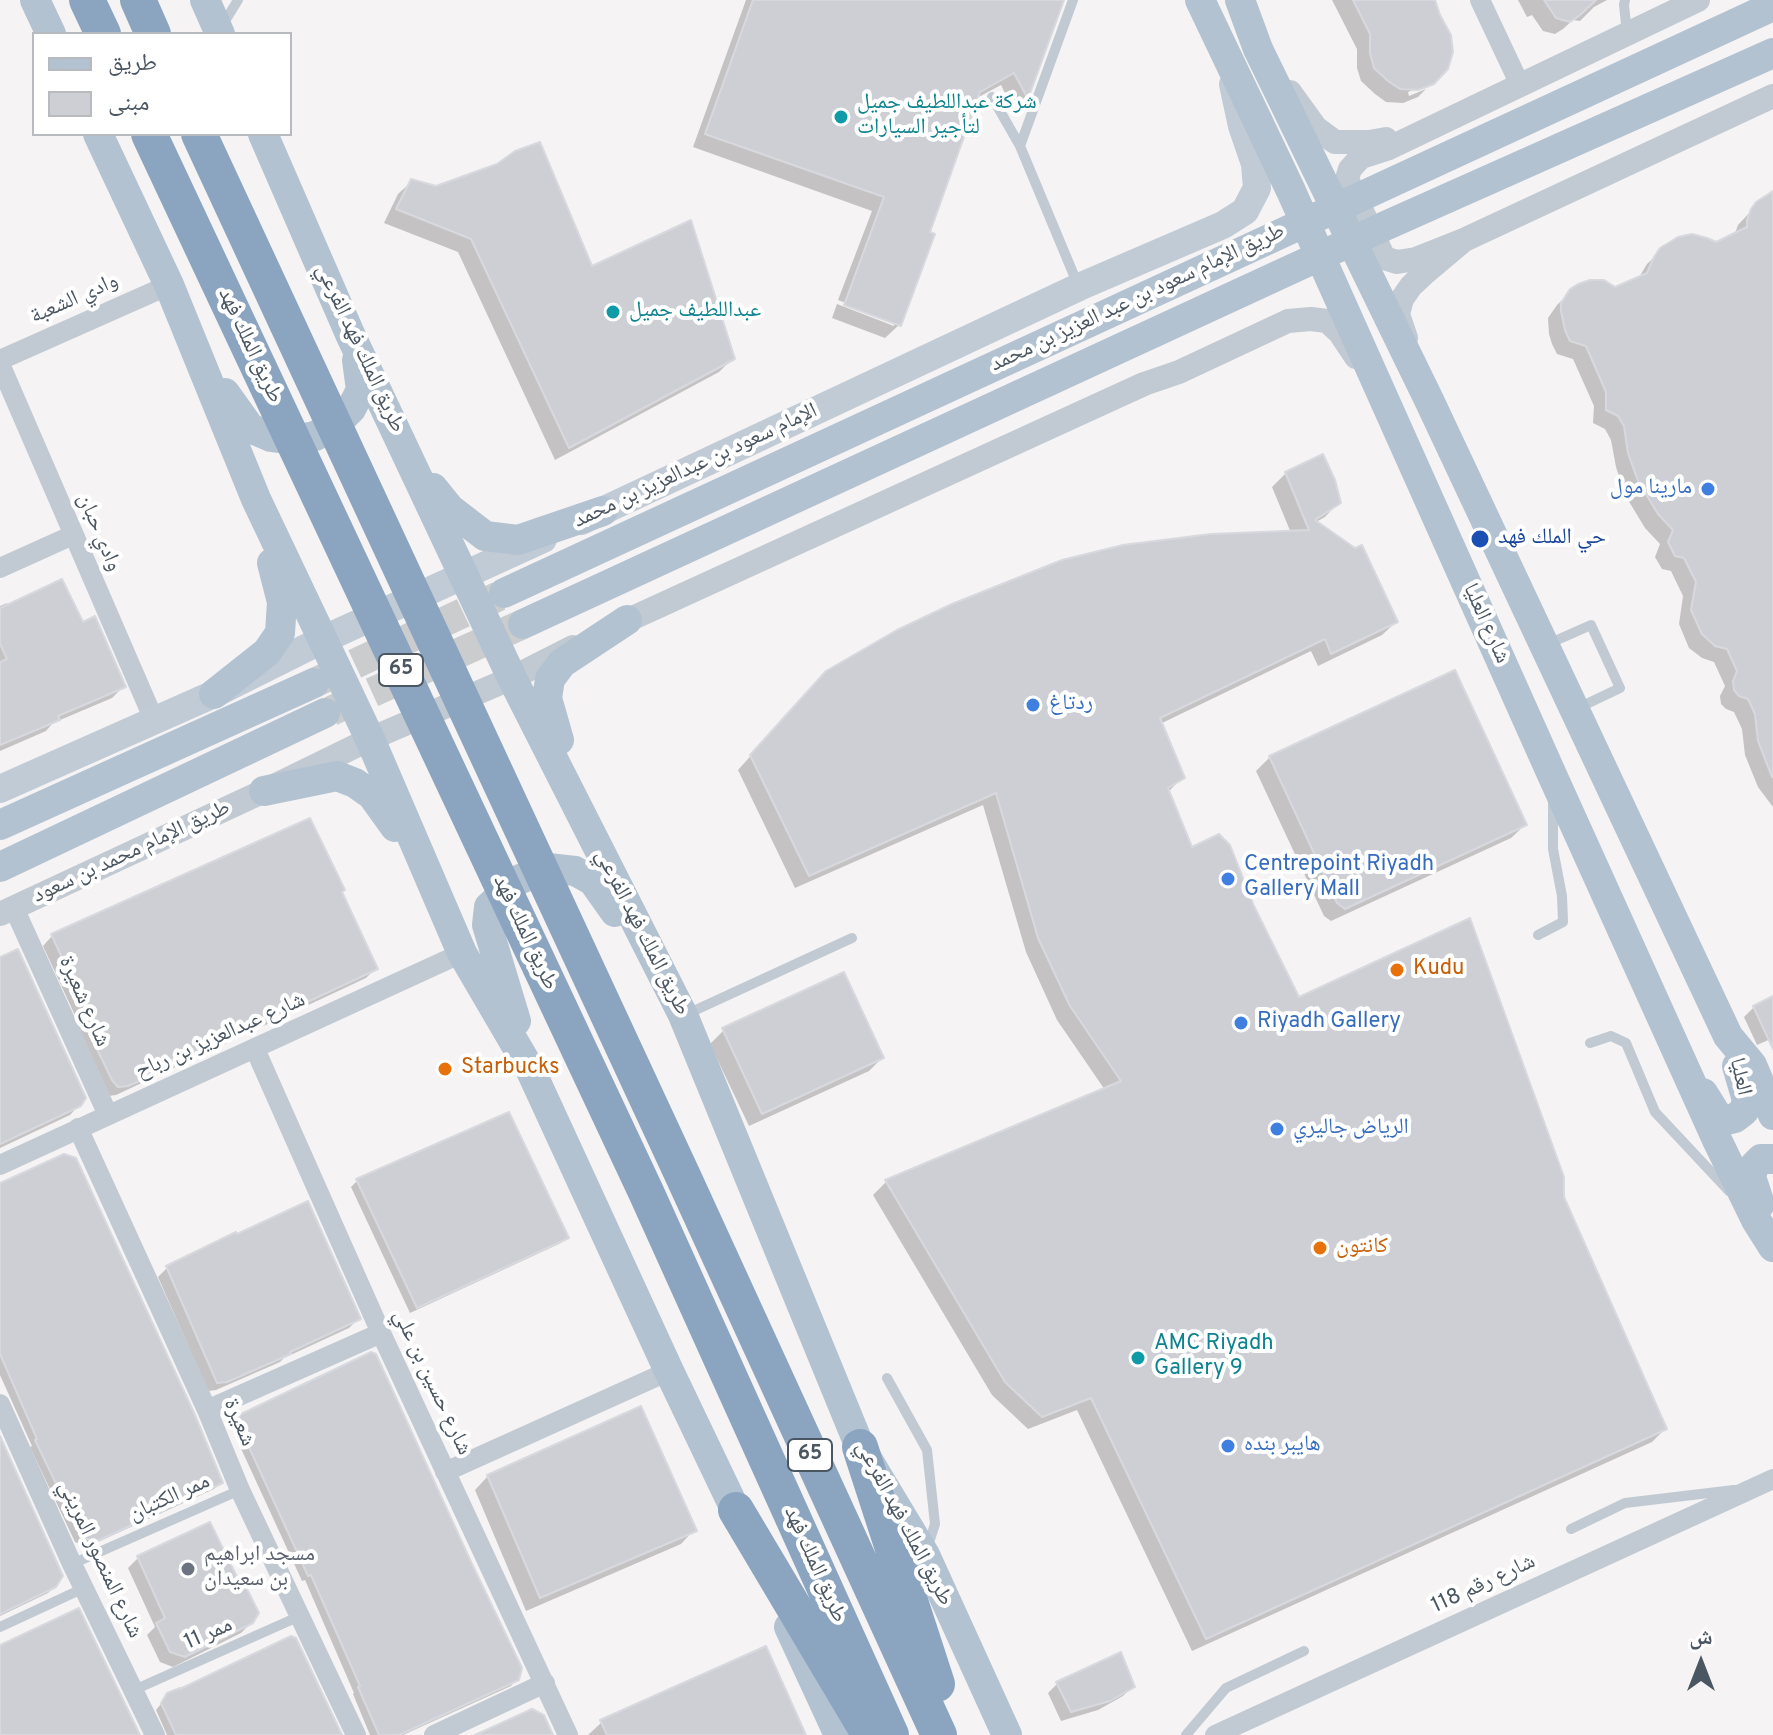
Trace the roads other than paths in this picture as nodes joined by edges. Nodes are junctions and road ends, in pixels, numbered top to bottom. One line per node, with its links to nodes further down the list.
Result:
1 (35, 0): 13 (main road)
2 (87, 0): 14 (highway)
3 (138, 0): 15 (highway)
4 (205, 0): 16 (main road)
5 (238, 0): 16 (lane)
6 (1073, 0): 29 (lane)
7 (1200, 0): 20 (main road, شارع العليا)
8 (1240, 0): 18 (main road, شارع العليا)
9 (1480, 0): 21 (street)
10 (1625, 0): 17 (lane)
11 (1698, 0): 17 (street)
12 (1773, 6): 46 (main road, طريق الإمام سعود بن عبد العزيز بن محمد)
13 (50, 32)
14 (102, 32)
15 (152, 32)
16 (220, 32)
17 (1627, 34): 21 (street)
18 (1258, 49): 24 (street); 30 (main road, شارع العليا)
19 (1773, 53): 48 (main road, طريق الإمام سعود بن عبد العزيز بن محمد)
20 (1227, 56): 34 (main road, الإمام سعود بن عبدالعزيز بن محمد); 39 (main road, شارع العليا)
21 (1520, 85): 24 (street)
22 (1773, 96): 31 (street)
23 (992, 97): 29 (lane)
24 (1424, 132): 30 (street)
25 (99, 136): 33 (main road)
26 (200, 136): 108 (highway, طريق الملك فهد / 65)
27 (264, 136): 35 (main road, طريق الملك فهد الفرعي)
28 (153, 141): 107 (highway, طريق الملك فهد / 65)
29 (1020, 146): 34 (lane)
30 (1334, 179): 32 (main road, شارع العليا)
31 (1464, 240): 32 (street); 38 (street)
32 (1375, 265): 38 (main road, شارع العليا)
33 (169, 285): 36 (main road); 37 (street, وادي الشعبة)
34 (1079, 287): 42 (main road, الإمام سعود بن عبدالعزيز بن محمد)
35 (350, 334): 36 (main road); 40 (main road, طريق الملك فهد الفرعي)
36 (197, 356): 41 (main road)
37 (0, 362): 43 (street, وادي حبان)
38 (1429, 400): 50 (main road, شارع العليا)
39 (1390, 409): 47 (street, طريق الإمام محمد بن سعود); 58 (main road, شارع العليا)
40 (409, 458): 42 (main road); 45 (main road, طريق الملك فهد الفرعي)
41 (256, 499): 49 (main road); 53 (main road)
42 (603, 511): 45 (main road, الإمام سعود بن عبدالعزيز بن محمد)
43 (73, 535): 44 (street); 56 (street, وادي حبان)
44 (0, 568)
45 (465, 576): 49 (main road, الإمام سعود بن عبدالعزيز بن محمد); 51 (main road, طريق الملك فهد الفرعي)
46 (504, 593)
47 (627, 620): 51 (street, طريق الإمام محمد بن سعود); 61 (main road)
48 (523, 624)
49 (322, 640): 53 (main road, الإمام سعود بن عبدالعزيز بن محمد); 57 (main road)
50 (1544, 645): 54 (main road, شارع العليا); 54 (lane)
51 (512, 678): 57 (street, طريق الإمام محمد بن سعود); 61 (main road, طريق الملك فهد الفرعي)
52 (314, 683): 62 (main road)
53 (214, 694): 56 (main road, الإمام سعود بن عبدالعزيز بن محمد)
54 (1574, 710): 70 (main road, شارع العليا)
55 (325, 713): 63 (main road)
56 (154, 720): 59 (main road, الإمام سعود بن عبدالعزيز بن محمد)
57 (370, 739): 60 (street, طريق الإمام محمد بن سعود); 64 (main road)
58 (1553, 777): 66 (lane); 73 (main road, شارع العليا)
59 (0, 789)
60 (264, 791): 64 (main road); 65 (street, طريق الإمام محمد بن سعود)
61 (581, 814): 69 (main road, طريق الملك فهد الفرعي)
62 (0, 825)
63 (0, 867)
64 (429, 873): 68 (main road)
65 (7, 911): 75 (street, شارع شعيرة)
66 (1538, 935)
67 (852, 938): 69 (lane)
68 (462, 953): 72 (street, شارع عبدالعزيز بن رباح); 74 (main road)
69 (679, 1007): 74 (main road); 86 (main road, طريق الملك فهد الفرعي)
70 (1728, 1036): 73 (main road, العليا); 76 (main road, شارع العليا)
71 (1590, 1043): 80 (lane)
72 (255, 1049): 75 (street, شارع عبدالعزيز بن رباح); 81 (street, شارع حسين بن علي)
73 (1679, 1054): 80 (main road, شارع العليا)
74 (531, 1071): 82 (main road)
75 (108, 1115): 77 (street, شارع عبدالعزيز بن رباح)
76 (1773, 1115)
77 (78, 1128): 79 (street, شارع عبدالعزيز بن رباح); 85 (street, شعيرة)
78 (1773, 1159): 80 (main road)
79 (0, 1165)
80 (1767, 1237)
81 (381, 1333): 85 (street); 87 (street, شارع حسين بن علي)
82 (669, 1371): 87 (street); 91 (main road)
83 (887, 1378): 93 (lane)
84 (0, 1404): 94 (street, شارع المنصور المريني)
85 (207, 1410): 90 (street, شعيرة)
86 (860, 1447): 93 (main road, طريق الملك فهد الفرعي); 109 (highway)
87 (445, 1472): 99 (street, شارع حسين بن علي)
88 (1773, 1479): 89 (street, شارع رقم 118)
89 (1752, 1488): 92 (lane); 112 (street, شارع رقم 118)
90 (240, 1490): 94 (lane, ممر الكتبان); 96 (street, شعيرة)
91 (736, 1510): 105 (main road); 106 (highway)
92 (1571, 1529)
93 (925, 1555): 110 (main road, طريق الملك فهد الفرعي)
94 (72, 1564): 95 (street, شارع المنصور المريني)
95 (84, 1588): 97 (lane); 100 (street, شارع المنصور المريني)
96 (300, 1616): 100 (lane, ممر 11); 102 (street, شعيرة)
97 (0, 1627)
98 (1304, 1651): 111 (lane)
99 (545, 1683): 103 (street); 104 (street, شارع حسين بن علي)
100 (134, 1690): 101 (street, شارع المنصور المريني)
101 (155, 1735)
102 (356, 1735)
103 (434, 1735)
104 (568, 1735)
105 (839, 1735)
106 (869, 1735)
107 (891, 1735)
108 (939, 1735)
109 (954, 1735)
110 (1007, 1735)
111 (1186, 1735)
112 (1215, 1735)

